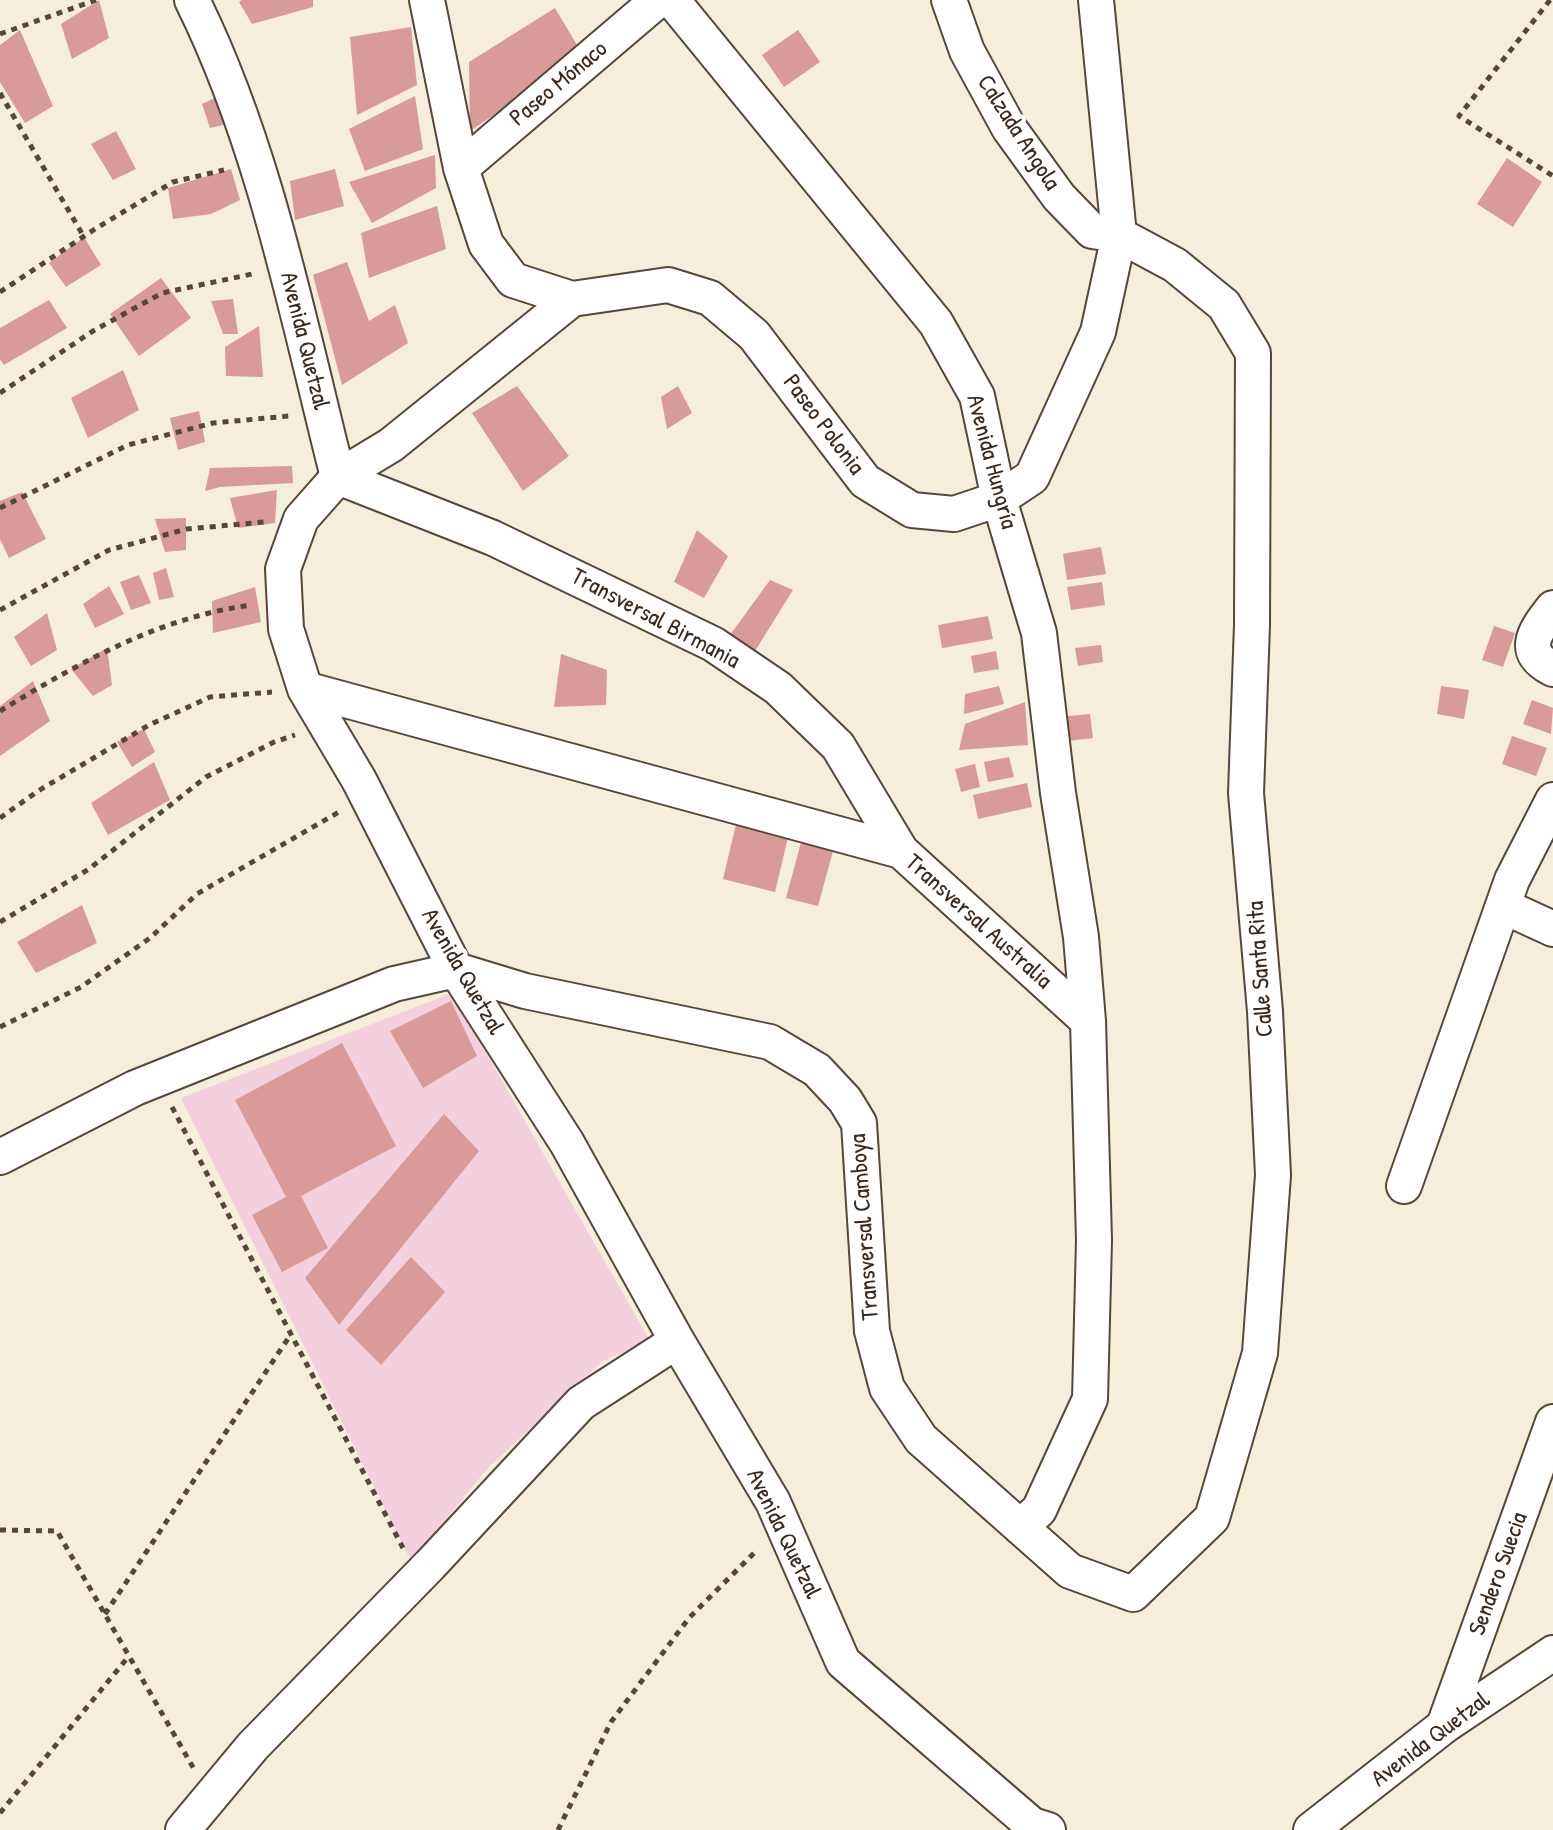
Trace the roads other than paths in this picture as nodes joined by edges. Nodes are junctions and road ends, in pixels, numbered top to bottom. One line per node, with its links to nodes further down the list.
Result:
1 (192, 0): 10 (street, Avenida Quetzal)
2 (427, 0): 7 (street)
3 (658, 0): 7 (street, Paseo Mónaco)
4 (672, 0): 11 (street, Avenida Hungría)
5 (949, 0): 8 (street, Calzada Angola)
6 (1096, 0): 8 (street, Paseo Polonia)
7 (461, 168): 9 (street)
8 (1119, 235): 11 (street, Paseo Polonia); 25 (street, Calle Santa Rita)
9 (572, 299): 10 (street); 11 (street, Paseo Polonia)
10 (338, 477): 14 (street, Avenida Quetzal); 16 (street, Transversal Birmania)
11 (999, 499): 20 (street, Avenida Hungría)
12 (1553, 608): 13 (street)
13 (1553, 669)
14 (305, 689): 16 (street, Transversal Australia); 19 (street, Avenida Quetzal)
15 (1553, 800): 17 (street)
16 (901, 851): 20 (street, Transversal Australia)
17 (1503, 906): 18 (street); 22 (street)
18 (1553, 929)
19 (456, 970): 21 (street); 23 (street, Avenida Quetzal); 25 (street, Transversal Camboya)
20 (1088, 1021): 25 (street)
21 (0, 1157)
22 (1404, 1186)
23 (677, 1341): 28 (street); 29 (street, Avenida Quetzal)
24 (1553, 1422): 27 (street, Sendero Suecia)
25 (1020, 1527)
26 (1553, 1653): 27 (street, Avenida Quetzal)
27 (1444, 1726): 30 (street, Avenida Quetzal)
28 (183, 1830)
29 (1048, 1830)
30 (1311, 1830)

